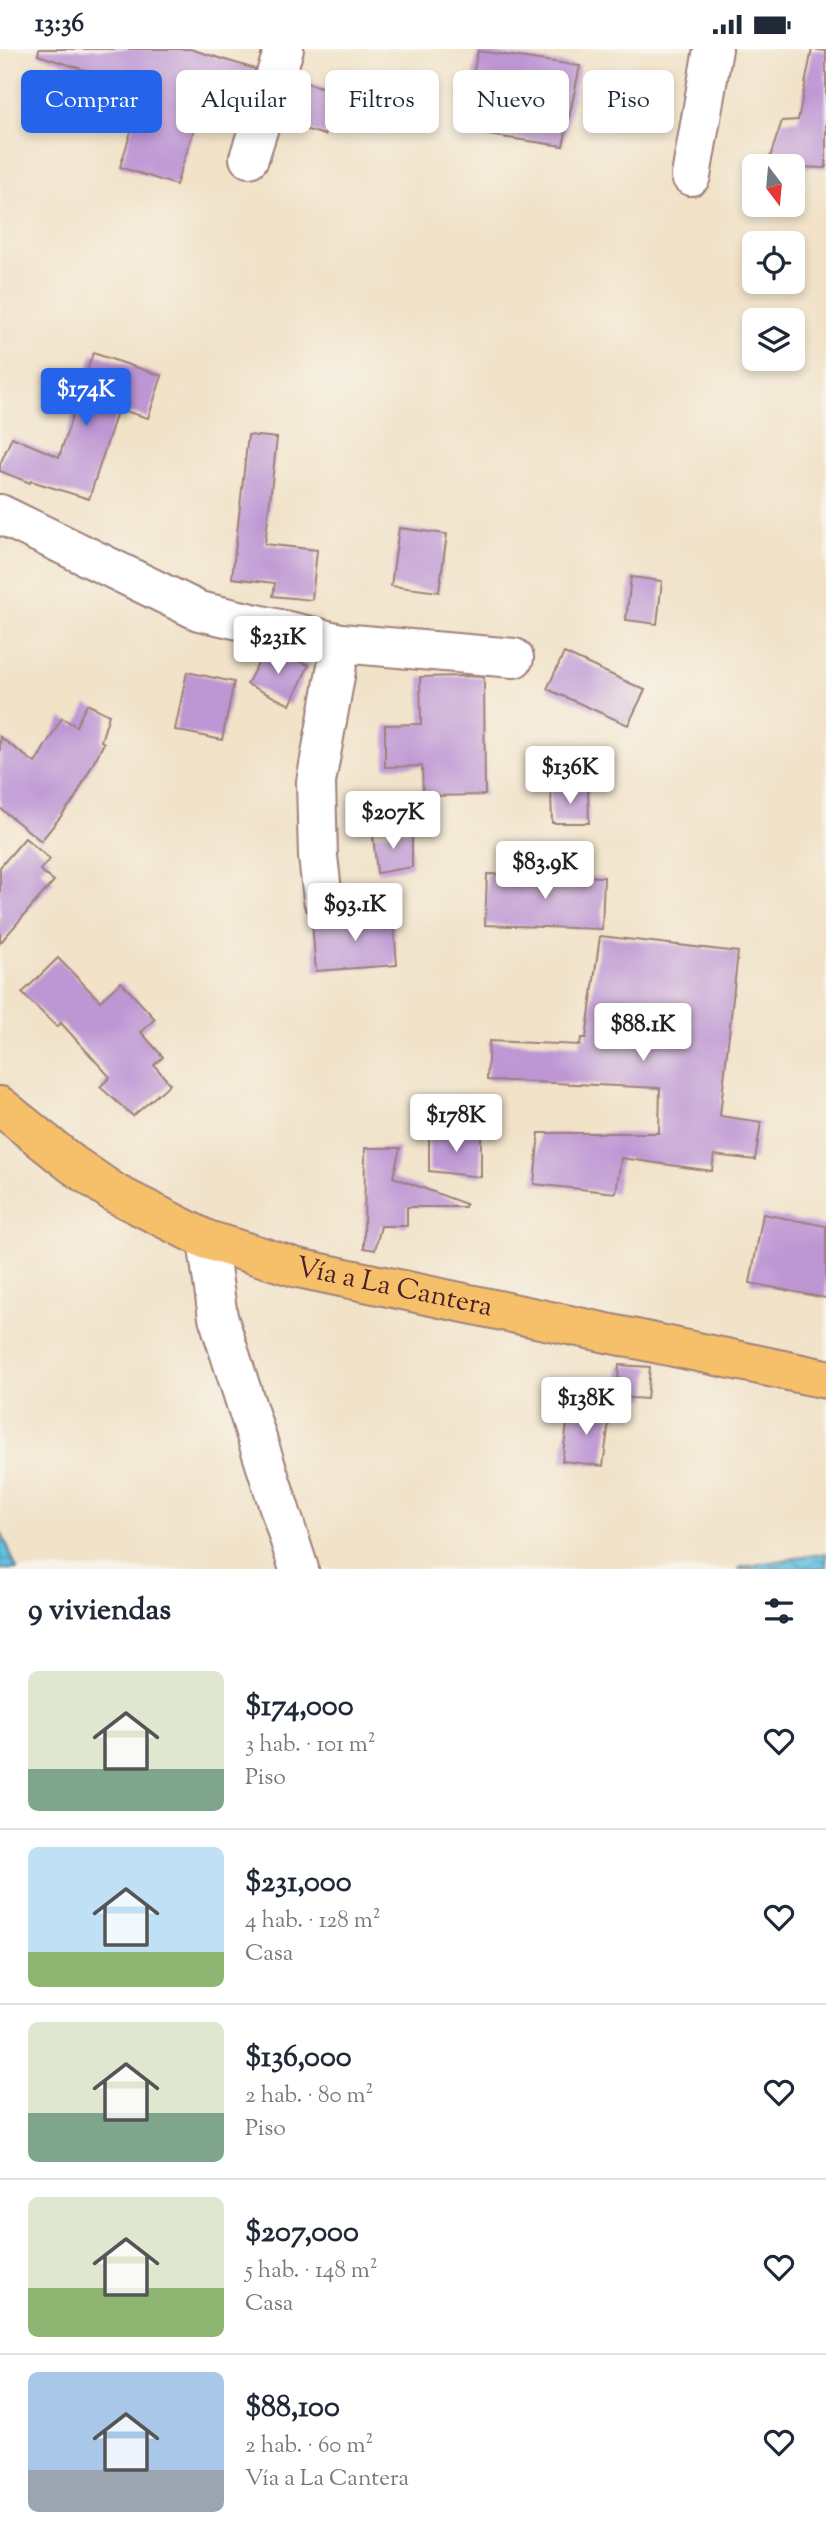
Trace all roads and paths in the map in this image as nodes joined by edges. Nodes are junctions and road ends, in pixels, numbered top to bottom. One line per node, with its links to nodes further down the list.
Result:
1 (284, 49): 3 (street)
2 (713, 49): 4 (street)
3 (249, 158)
4 (691, 176)
5 (0, 513): 6 (street)
6 (341, 643): 7 (street); 8 (street)
7 (514, 658)
8 (323, 899)
9 (0, 1106): 10 (main road, Vía a La Cantera)
10 (207, 1240): 11 (main road, Vía a La Cantera); 12 (street)
11 (826, 1379)
12 (299, 1569)

